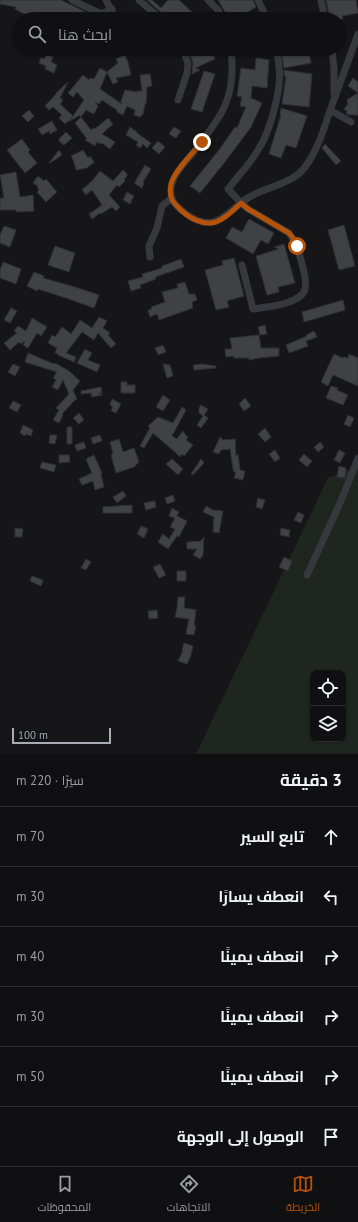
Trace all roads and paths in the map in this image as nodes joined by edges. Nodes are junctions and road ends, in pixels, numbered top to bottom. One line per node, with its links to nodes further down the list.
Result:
1 (72, 0): 8 (street)
2 (106, 0): 7 (street)
3 (139, 0): 11 (street)
4 (208, 0): 12 (street)
5 (258, 0): 13 (street)
6 (321, 0): 14 (street)
7 (112, 9): 9 (street); 10 (street)
8 (97, 12)
9 (108, 12)
10 (113, 12)
11 (153, 12)
12 (219, 12)
13 (264, 12)
14 (324, 12)
15 (358, 34): 21 (street)
16 (185, 56): 20 (street)
17 (232, 56): 24 (street)
18 (277, 56): 25 (street)
19 (333, 56): 21 (street)
20 (178, 100)
21 (333, 102): 22 (street)
22 (330, 110): 23 (street); 25 (street)
23 (351, 122)
24 (172, 198): 25 (street); 26 (street)
25 (241, 203): 27 (street)
26 (150, 257)
27 (242, 265)
28 (358, 458): 29 (street)
29 (307, 575)

